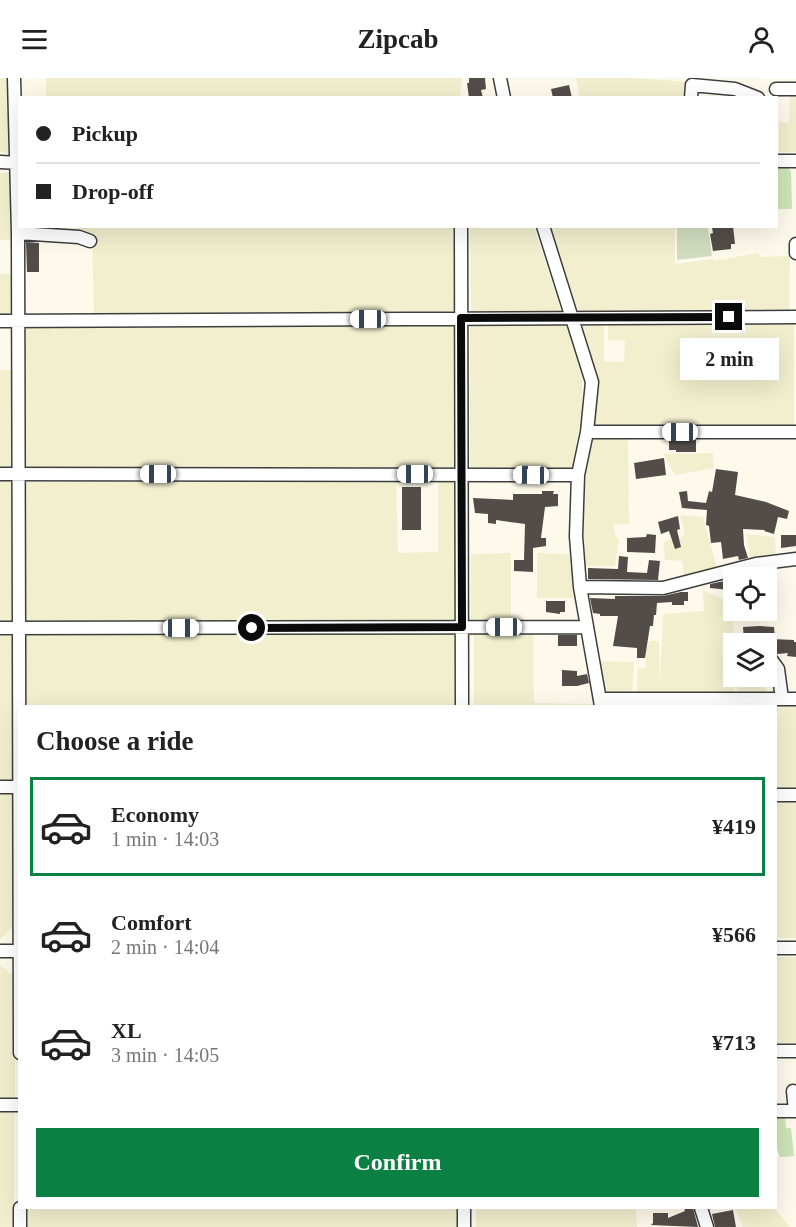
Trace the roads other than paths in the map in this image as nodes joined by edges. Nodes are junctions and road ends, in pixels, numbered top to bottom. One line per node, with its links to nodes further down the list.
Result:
1 (14, 78): 11 (street)
2 (500, 78): 5 (street)
3 (775, 88): 4 (street)
4 (796, 89)
5 (504, 96)
6 (691, 96): 7 (street)
7 (753, 96)
8 (778, 161): 9 (street)
9 (796, 161): 12 (street)
10 (0, 162): 11 (street)
11 (17, 163): 15 (street)
12 (796, 166)
13 (461, 228): 20 (street)
14 (544, 228): 21 (street)
15 (18, 233): 16 (street); 23 (street)
16 (90, 241)
17 (796, 244): 18 (street)
18 (796, 253)
19 (796, 317): 21 (street)
20 (461, 318): 21 (street); 23 (street); 28 (street)
21 (572, 318): 24 (street)
22 (0, 321): 23 (street)
23 (17, 321): 27 (street)
24 (587, 432): 25 (street); 29 (street)
25 (796, 432)
26 (0, 474): 27 (street)
27 (18, 474): 28 (street); 35 (street)
28 (461, 474): 29 (street); 32 (street)
29 (578, 475): 31 (street)
30 (796, 559): 31 (street)
31 (580, 587): 33 (street)
32 (462, 627): 33 (street); 35 (street); 40 (street)
33 (587, 627): 39 (street)
34 (0, 628): 35 (street)
35 (17, 628): 41 (street)
36 (777, 668): 37 (street)
37 (782, 699): 38 (street); 39 (street)
38 (796, 699)
39 (601, 703)
40 (462, 705)
41 (18, 708)
42 (0, 787): 43 (street)
43 (18, 787)
44 (777, 795): 45 (street)
45 (796, 795)
46 (777, 948): 47 (street)
47 (796, 948)
48 (0, 951): 49 (street)
49 (18, 951)
50 (777, 1051): 51 (street)
51 (796, 1051)
52 (793, 1091): 56 (street)
53 (18, 1104): 54 (street)
54 (0, 1105)
55 (777, 1111): 56 (street)
56 (796, 1111)
57 (20, 1209): 60 (street)
58 (464, 1209): 61 (street)
59 (701, 1209): 62 (street)
60 (20, 1227)
61 (464, 1227)
62 (707, 1227)

